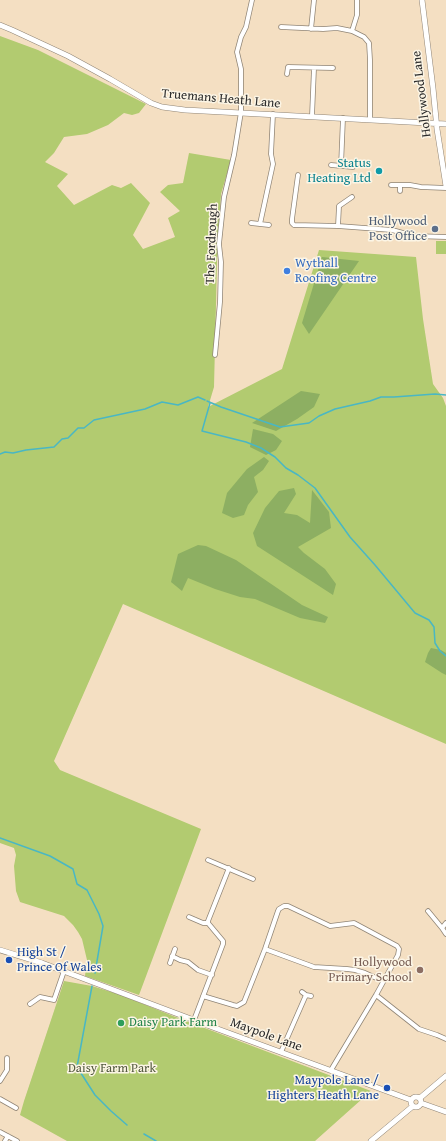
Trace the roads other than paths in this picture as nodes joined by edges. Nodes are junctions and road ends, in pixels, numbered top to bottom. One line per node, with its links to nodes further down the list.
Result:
1 (252, 0): 12 (street, The Fordrough)
2 (314, 0): 7 (street)
3 (357, 0): 8 (street)
4 (422, 0): 17 (street, Hollywood Lane)
5 (0, 25): 12 (street, Truemans Heath Lane)
6 (281, 27): 7 (street)
7 (311, 29): 8 (street)
8 (352, 30): 16 (street)
9 (314, 68): 10 (street); 11 (street); 14 (street)
10 (333, 68)
11 (287, 74)
12 (242, 112): 13 (street, Truemans Heath Lane); 33 (street, The Fordrough)
13 (274, 114): 14 (street, Truemans Heath Lane); 29 (street)
14 (312, 116): 15 (street, Truemans Heath Lane)
15 (343, 118): 16 (street, Truemans Heath Lane); 20 (street)
16 (370, 119): 17 (street, Truemans Heath Lane)
17 (436, 123): 18 (street, Truemans Heath Lane); 25 (street, Hollywood Lane)
18 (446, 124)
19 (331, 165): 20 (street)
20 (341, 166): 21 (street)
21 (353, 167)
22 (292, 179): 31 (street)
23 (400, 185): 24 (street); 25 (street); 26 (street)
24 (391, 186)
25 (446, 187)
26 (400, 191)
27 (352, 197): 31 (street)
28 (251, 223): 29 (street)
29 (260, 224): 30 (street)
30 (269, 224)
31 (338, 226): 32 (street)
32 (446, 237)
33 (215, 355)
34 (208, 860): 35 (street)
35 (229, 868): 36 (street); 39 (street)
36 (254, 879)
37 (428, 911): 41 (street)
38 (189, 917): 39 (street)
39 (208, 923): 49 (street)
40 (446, 923): 41 (street)
41 (442, 928): 42 (street)
42 (446, 934)
43 (175, 949): 46 (street)
44 (265, 949): 50 (street); 50 (street); 53 (street)
45 (0, 950): 48 (street, Maypole Lane)
46 (172, 956): 47 (street); 49 (street)
47 (170, 963)
48 (64, 971): 54 (street); 55 (street, Maypole Lane)
49 (212, 975): 53 (street)
50 (383, 981): 52 (street)
51 (302, 992): 57 (street)
52 (376, 995): 56 (street); 59 (street)
53 (203, 996): 55 (street)
54 (30, 1004)
55 (194, 1020): 57 (street, Maypole Lane)
56 (446, 1039)
57 (281, 1052): 59 (street, Maypole Lane)
58 (6, 1058): 61 (street)
59 (332, 1070): 64 (street, Maypole Lane)
60 (446, 1076): 62 (street)
61 (0, 1081)
62 (429, 1091): 65 (street); 67 (street)
63 (0, 1099): 68 (street)
64 (411, 1100): 65 (street); 66 (street)
65 (420, 1101): 66 (street); 67 (street)
66 (413, 1106): 74 (street)
67 (429, 1106): 69 (street)
68 (16, 1108)
69 (446, 1112)
70 (0, 1132): 71 (street)
71 (8, 1136): 72 (street); 73 (street)
72 (5, 1141)
73 (17, 1141)
74 (371, 1141)

